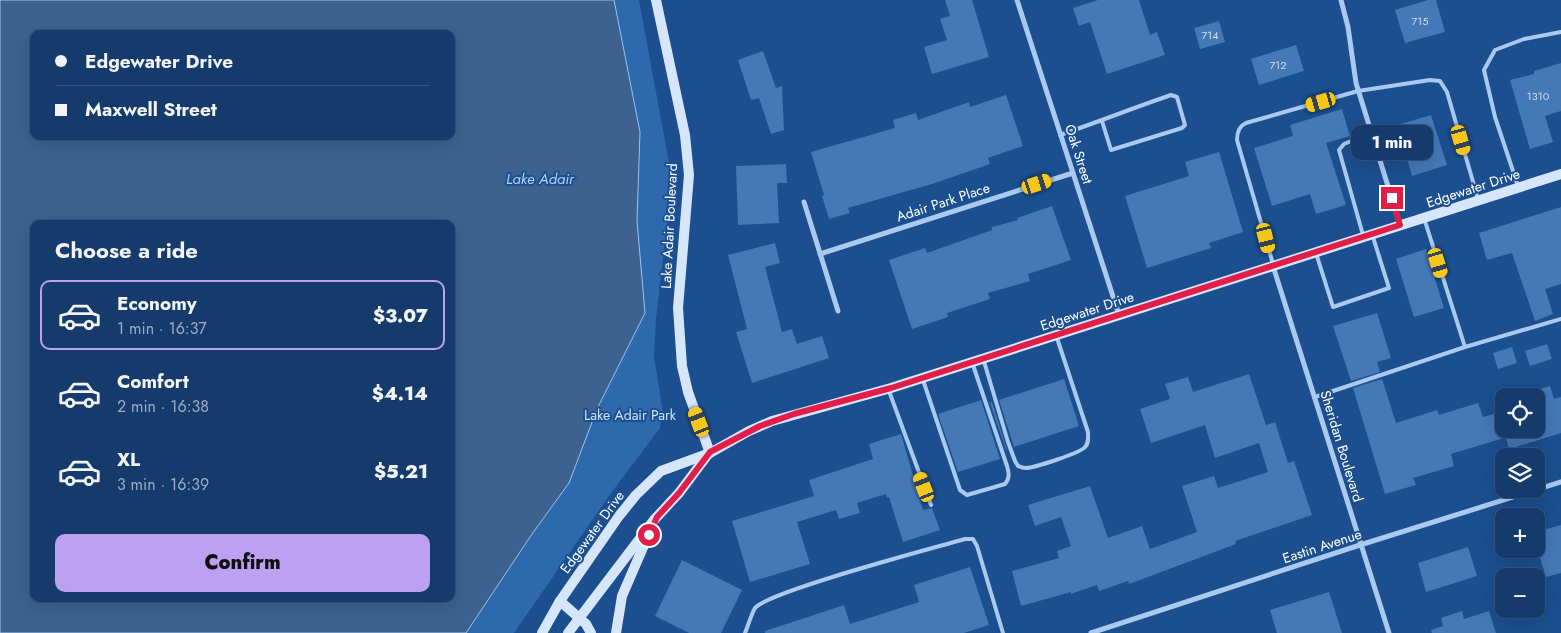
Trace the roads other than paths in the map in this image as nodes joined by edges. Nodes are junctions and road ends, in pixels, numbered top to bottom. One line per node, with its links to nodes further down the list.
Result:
1 (656, 0): 30 (street, Lake Adair Boulevard)
2 (1016, 0): 8 (street, Oak Street)
3 (1341, 0): 5 (street)
4 (1561, 32): 11 (lane)
5 (1358, 91): 7 (street); 12 (lane); 19 (lane)
6 (1102, 121): 6 (lane); 8 (lane)
7 (1371, 133): 15 (street); 16 (lane)
8 (1060, 134): 9 (street, Oak Street)
9 (1073, 173): 18 (street, Adair Park Place); 21 (street, Oak Street)
10 (1561, 174): 11 (street, Edgewater Drive)
11 (1519, 188): 12 (street, Edgewater Drive)
12 (1478, 201): 14 (street, Edgewater Drive)
13 (804, 202): 18 (street)
14 (1424, 218): 15 (street, Edgewater Drive); 24 (lane)
15 (1400, 225): 16 (street, Edgewater Drive)
16 (1368, 236): 17 (street, Edgewater Drive); 17 (lane)
17 (1316, 252): 19 (street, Edgewater Drive)
18 (820, 254): 20 (street)
19 (1273, 266): 21 (street, Edgewater Drive); 29 (street, Sheridan Boulevard)
20 (838, 311)
21 (1119, 315): 23 (street, Edgewater Drive)
22 (1561, 319): 24 (lane)
23 (1056, 336): 25 (street, Edgewater Drive); 25 (lane)
24 (1464, 348): 29 (lane)
25 (983, 358): 26 (street, Edgewater Drive)
26 (972, 362): 27 (street, Edgewater Drive); 27 (lane)
27 (922, 378): 28 (street, Edgewater Drive)
28 (888, 388): 30 (street, Edgewater Drive); 32 (lane)
29 (1315, 397): 34 (street, Sheridan Boulevard)
30 (710, 452): 33 (street, Edgewater Drive); 35 (street, Edgewater Drive)
31 (1561, 482): 34 (street, Eastin Avenue)
32 (931, 505)
33 (657, 517): 36 (street, Edgewater Drive); 40 (street)
34 (1360, 545): 43 (street, Eastin Avenue); 44 (street, Sheridan Boulevard)
35 (560, 601): 36 (street); 37 (street, Edgewater Drive)
36 (580, 617): 38 (street, Edgewater Drive); 39 (street)
37 (542, 633)
38 (568, 633)
39 (591, 633)
40 (616, 633)
41 (745, 633): 42 (lane)
42 (1003, 633)
43 (1091, 633)
44 (1388, 633)

